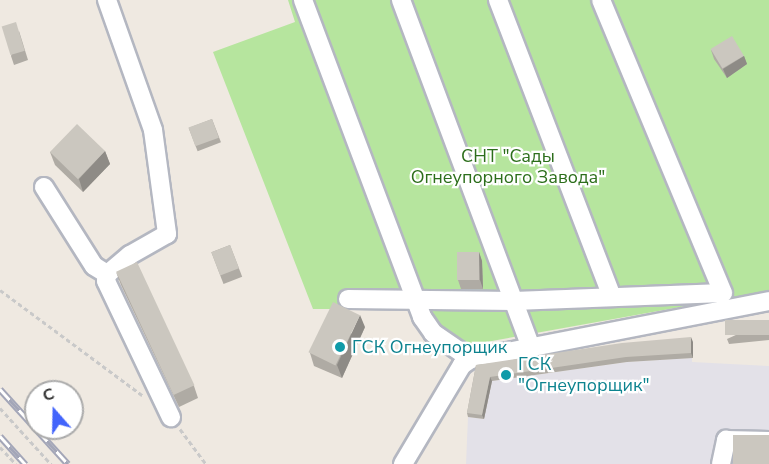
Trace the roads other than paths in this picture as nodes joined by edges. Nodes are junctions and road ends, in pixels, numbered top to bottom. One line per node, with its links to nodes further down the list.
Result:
1 (108, 0): 7 (street)
2 (303, 0): 10 (street)
3 (401, 0): 11 (street)
4 (498, 0): 8 (street)
5 (601, 0): 8 (street)
6 (44, 187): 7 (street)
7 (106, 274): 15 (street)
8 (611, 296): 11 (street)
9 (348, 299): 10 (street)
10 (417, 300): 11 (street); 14 (street)
11 (514, 301): 13 (street)
12 (769, 301): 13 (street)
13 (530, 345): 14 (street)
14 (471, 359): 17 (street)
15 (171, 417)
16 (769, 441): 18 (street)
17 (403, 464)
18 (721, 464)

